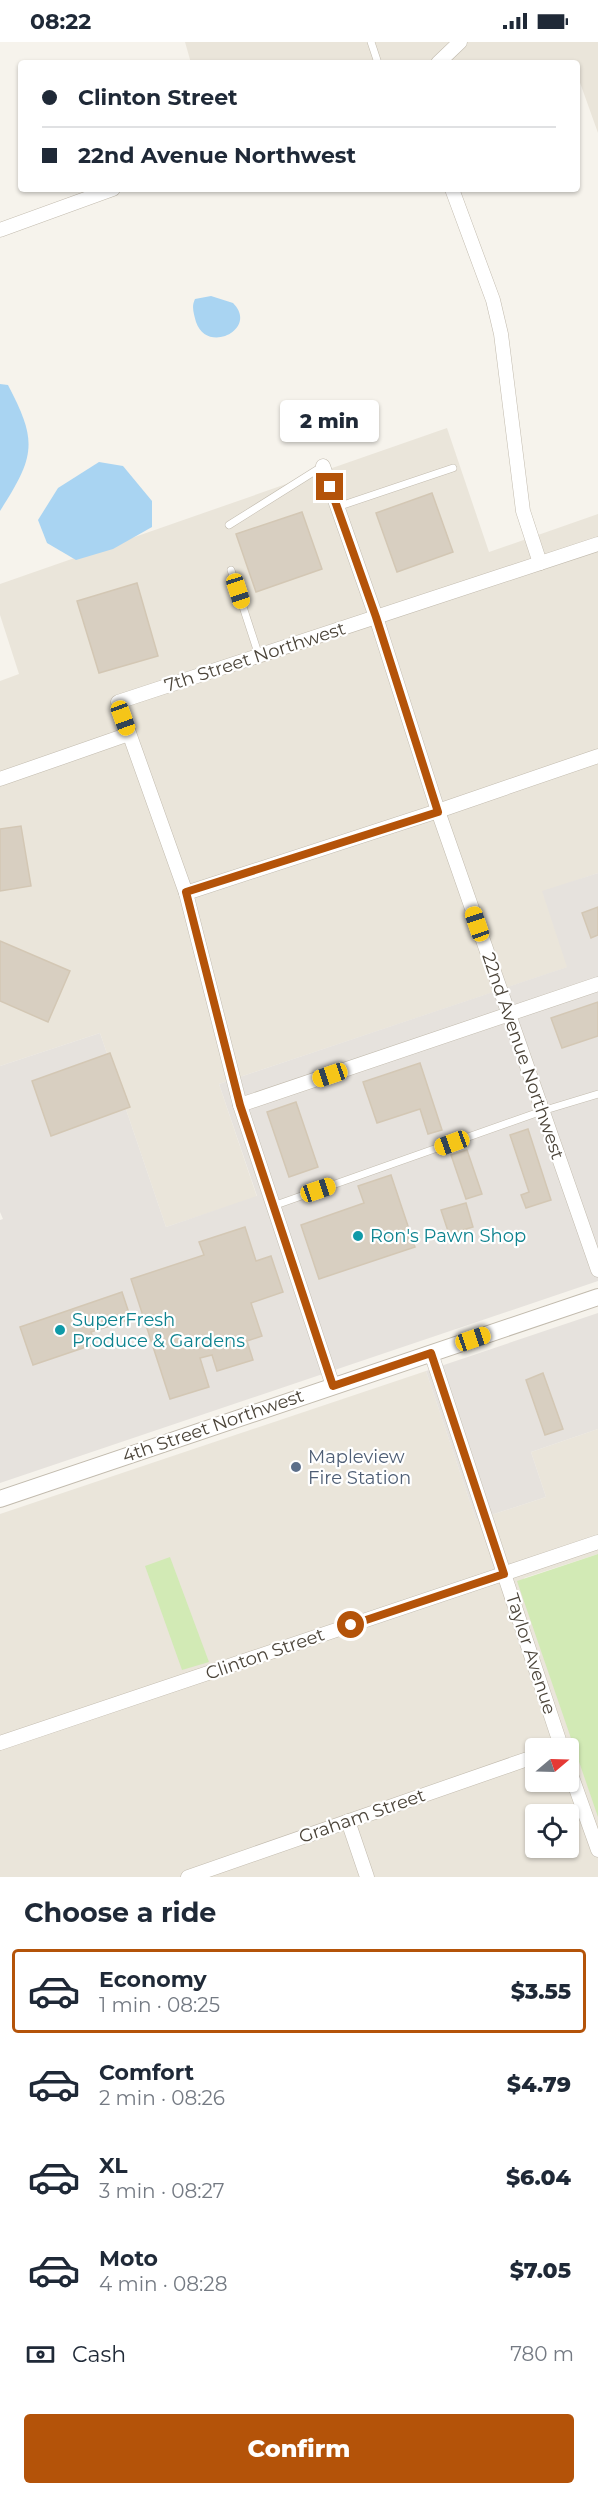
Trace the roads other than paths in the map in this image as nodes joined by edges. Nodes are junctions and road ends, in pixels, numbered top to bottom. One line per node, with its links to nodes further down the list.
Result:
1 (371, 42): 3 (lane)
2 (460, 42): 4 (street)
3 (377, 60)
4 (441, 60)
5 (105, 192): 7 (street)
6 (453, 192): 13 (street)
7 (0, 230)
8 (323, 466): 10 (street, 22nd Avenue Northwest); 11 (lane)
9 (453, 468): 10 (lane)
10 (337, 507): 15 (street, 22nd Avenue Northwest)
11 (229, 525)
12 (598, 544): 13 (street, 7th Street Northwest)
13 (540, 563): 15 (street, 7th Street Northwest)
14 (231, 570): 16 (lane)
15 (376, 617): 16 (street, 7th Street Northwest); 20 (street, 22nd Avenue Northwest)
16 (259, 656): 17 (street, 7th Street Northwest)
17 (129, 735): 19 (street); 21 (street)
18 (598, 756): 20 (street)
19 (0, 779)
20 (438, 812): 21 (street); 23 (street, 22nd Avenue Northwest)
21 (186, 892): 25 (street)
22 (598, 984): 23 (street)
23 (509, 1014): 25 (street); 26 (street, 22nd Avenue Northwest)
24 (598, 1094): 26 (lane)
25 (240, 1105): 27 (street)
26 (542, 1111): 27 (lane); 28 (street, 22nd Avenue Northwest)
27 (273, 1206): 31 (street)
28 (598, 1270)
29 (598, 1297): 30 (street, 4th Street Northwest)
30 (431, 1353): 31 (street, 4th Street Northwest); 34 (street, Taylor Avenue)
31 (333, 1386): 32 (street, 4th Street Northwest)
32 (0, 1500)
33 (598, 1542): 34 (street, Clinton Street)
34 (504, 1574): 35 (street, Taylor Avenue); 36 (street, Clinton Street)
35 (557, 1738)
36 (0, 1743)
37 (525, 1760): 39 (street, Graham Street)
38 (577, 1792): 40 (street)
39 (348, 1821): 41 (street, Graham Street); 42 (street)
40 (598, 1850)
41 (188, 1877)
42 (367, 1877)

